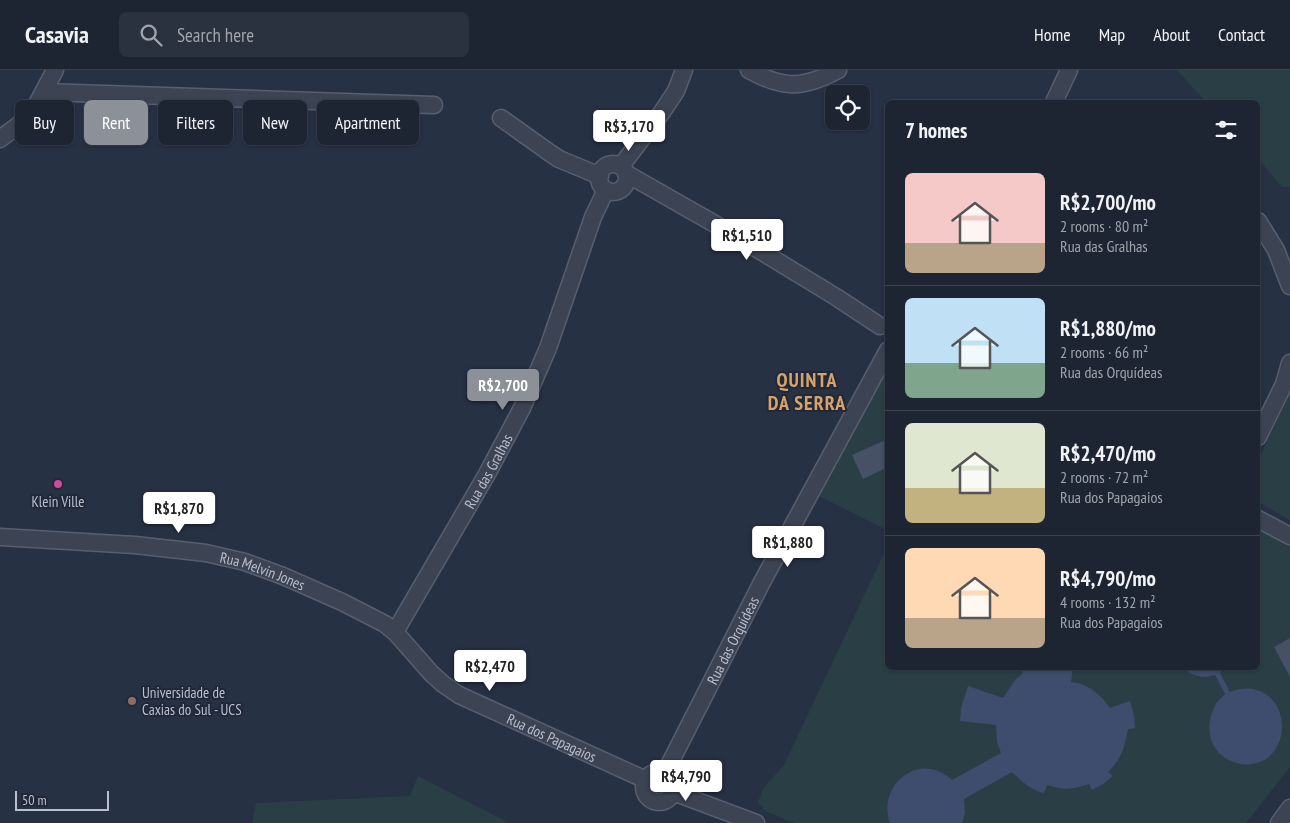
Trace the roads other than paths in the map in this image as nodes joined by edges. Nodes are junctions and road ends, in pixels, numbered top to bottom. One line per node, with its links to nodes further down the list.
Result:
1 (55, 70): 7 (street)
2 (684, 70): 13 (street)
3 (749, 70): 4 (street)
4 (838, 70)
5 (1069, 70): 6 (street)
6 (1062, 87): 8 (street); 9 (street)
7 (44, 92): 10 (street); 12 (street)
8 (1055, 100)
9 (1070, 100)
10 (434, 105)
11 (501, 118): 14 (street)
12 (0, 139)
13 (624, 170): 14 (street); 14 (street); 17 (street)
14 (603, 183): 26 (street, Rua das Gralhas)
15 (1260, 224): 16 (street)
16 (1290, 286)
17 (884, 323): 18 (street)
18 (885, 347)
19 (885, 356): 27 (street, Rua das Orquídeas)
20 (1290, 363): 21 (street)
21 (1260, 433)
22 (1260, 520): 23 (street)
23 (1290, 536)
24 (0, 537): 25 (street, Rua Melvin Jones)
25 (342, 602): 26 (street, Rua dos Papagaios)
26 (395, 632): 28 (street, Rua dos Papagaios)
27 (665, 773): 28 (street); 29 (street)
28 (646, 780): 29 (street)
29 (673, 792): 31 (street)
30 (1290, 808): 32 (street)
31 (756, 823)
32 (1279, 823)

